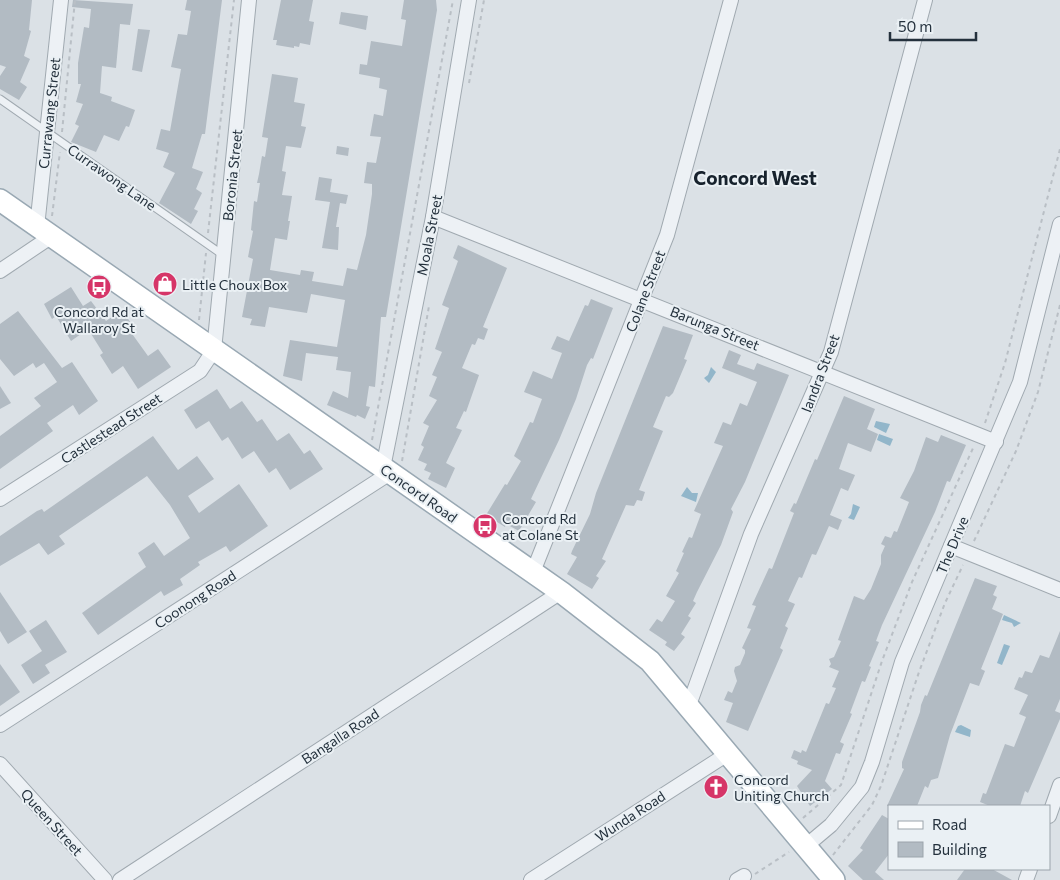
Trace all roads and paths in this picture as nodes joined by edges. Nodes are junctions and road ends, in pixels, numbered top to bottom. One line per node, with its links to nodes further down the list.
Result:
1 (61, 0): 10 (street, Currawang Street)
2 (75, 0): 11 (path)
3 (234, 0): 17 (path)
4 (250, 0): 18 (street, Boronia Street)
5 (453, 0): 29 (path)
6 (469, 0): 14 (street, Moala Street)
7 (731, 0): 21 (street, Colane Street)
8 (925, 0): 25 (street, Iandra Street)
9 (0, 99): 10 (lane, Currawong Lane)
10 (48, 132): 11 (lane, Currawong Lane); 16 (street, Currawang Street)
11 (61, 141): 16 (path); 17 (lane, Currawong Lane)
12 (1060, 149): 26 (path)
13 (0, 200): 16 (main road, Concord Road)
14 (433, 217): 21 (street, Barunga Street); 30 (street, Moala Street)
15 (1060, 224): 28 (street, The Drive)
16 (47, 227): 19 (street); 24 (main road, Concord Road)
17 (207, 244): 18 (lane, Currawong Lane); 23 (path)
18 (224, 255): 24 (street, Boronia Street)
19 (0, 271)
20 (431, 297): 30 (path)
21 (642, 299): 25 (street, Barunga Street); 35 (street, Colane Street)
22 (1060, 305): 33 (path)
23 (199, 320)
24 (214, 350): 30 (main road, Concord Road); 31 (street, Castlestead Street)
25 (822, 371): 28 (street, Barunga Street); 38 (street, Iandra Street)
26 (985, 423)
27 (976, 442): 44 (path)
28 (996, 442): 32 (street, The Drive)
29 (372, 443)
30 (391, 468): 35 (main road, Concord Road); 39 (street, Coonong Road)
31 (0, 499)
32 (951, 546): 36 (street); 45 (street, The Drive)
33 (972, 546)
34 (963, 564): 46 (path)
35 (533, 572): 37 (main road, Concord Road)
36 (1060, 590)
37 (561, 592): 38 (main road, Concord Road); 49 (street, Bangalla Road)
38 (689, 706): 40 (main road, Concord Road)
39 (0, 725)
40 (728, 752): 45 (main road, Concord Road); 50 (street, Wunda Road)
41 (0, 764): 48 (street, Queen Street)
42 (1060, 785): 43 (street)
43 (1050, 813)
44 (803, 818)
45 (798, 848): 47 (path); 51 (main road, Concord Road)
46 (832, 856)
47 (741, 878)
48 (104, 880)
49 (120, 880)
50 (531, 880)
51 (834, 880)

